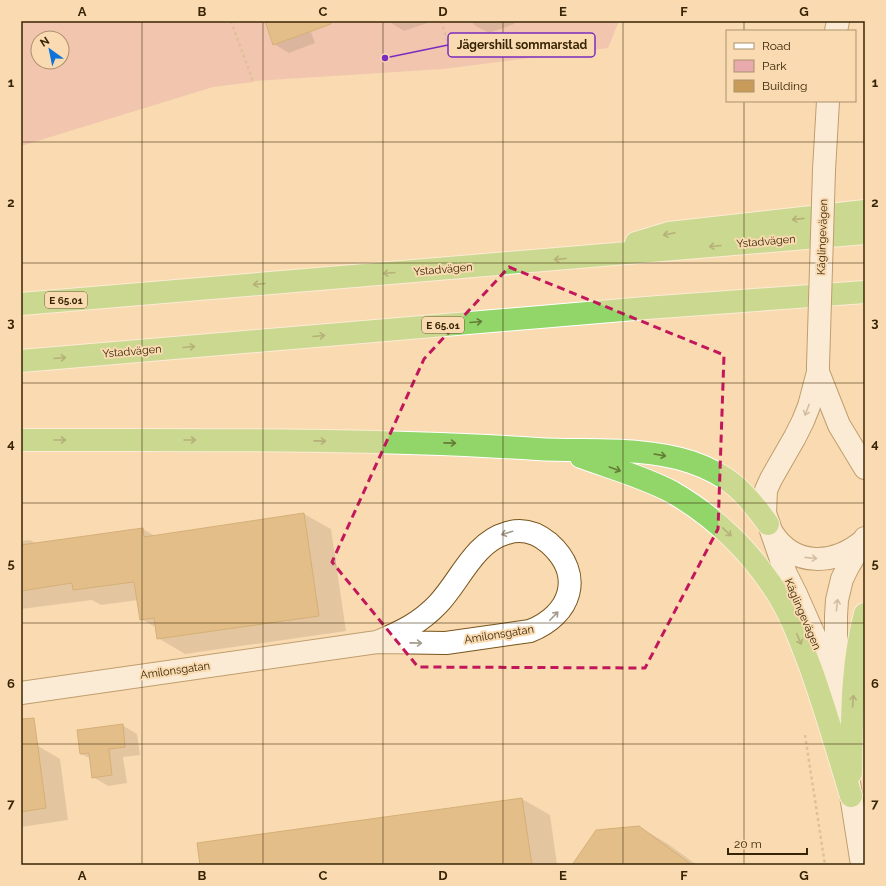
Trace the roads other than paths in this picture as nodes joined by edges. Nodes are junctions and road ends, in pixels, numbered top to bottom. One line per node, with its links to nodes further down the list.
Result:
1 (828, 102): 8 (main road, Käglingevägen, bridge)
2 (865, 212): 4 (highway, one-way to 4)
3 (865, 233): 4 (highway, Ystadvägen / E 65.01, one-way to 4)
4 (599, 255): 6 (highway, Ystadvägen / E 65.01, one-way to 6)
5 (865, 292): 7 (highway, Ystadvägen / E 65.01, one-way to 5)
6 (21, 304)
7 (21, 361)
8 (818, 369): 11 (main road, Käglingevägen); 12 (main road, Käglingevägen, one-way to 12)
9 (21, 440): 10 (highway, one-way to 10)
10 (565, 451): 12 (highway, one-way to 12); 18 (highway, one-way to 18)
11 (865, 468)
12 (769, 527): 13 (main road, Käglingevägen, one-way to 13); 17 (main road, Käglingevägen)
13 (864, 540): 17 (main road, Käglingevägen, one-way to 13)
14 (865, 614): 18 (highway, one-way to 14)
15 (377, 642): 15 (main road, Amilonsgatan, one-way to 15); 16 (main road, Amilonsgatan)
16 (21, 692)
17 (836, 700): 18 (main road, Käglingevägen)
18 (851, 796): 19 (main road, Käglingevägen)
19 (862, 865)

